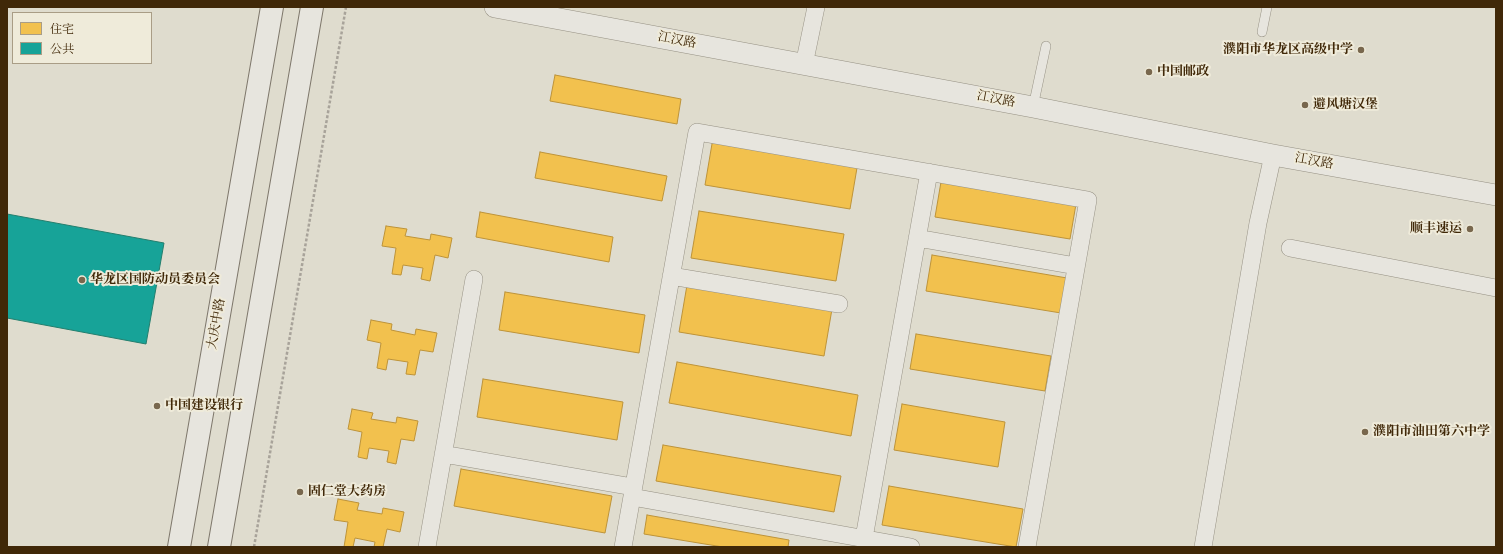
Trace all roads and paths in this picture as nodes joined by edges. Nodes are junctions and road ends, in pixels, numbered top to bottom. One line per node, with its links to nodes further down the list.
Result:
1 (272, 7): 24 (main road, 大庆中路)
2 (312, 7): 25 (main road)
3 (346, 7): 26 (path)
4 (495, 7): 9 (street, 江汉路)
5 (816, 7): 9 (street)
6 (1267, 7): 7 (lane)
7 (1262, 32)
8 (1046, 46): 10 (lane)
9 (804, 65): 10 (street, 江汉路)
10 (1033, 107): 11 (street, 江汉路)
11 (1274, 155): 13 (street, 江汉路); 31 (street)
12 (929, 172): 14 (street); 16 (street); 17 (street)
13 (1496, 195)
14 (917, 238): 16 (street); 23 (street)
15 (1290, 248): 19 (street)
16 (1076, 266): 30 (street)
17 (671, 276): 20 (street); 22 (street)
18 (474, 279): 21 (street)
19 (1496, 288)
20 (839, 304)
21 (442, 454): 22 (street); 27 (street)
22 (633, 492): 23 (street); 28 (street)
23 (864, 538): 29 (street)
24 (179, 547)
25 (219, 547)
26 (254, 547)
27 (427, 547)
28 (623, 547)
29 (911, 547)
30 (1027, 547)
31 (1203, 547)

